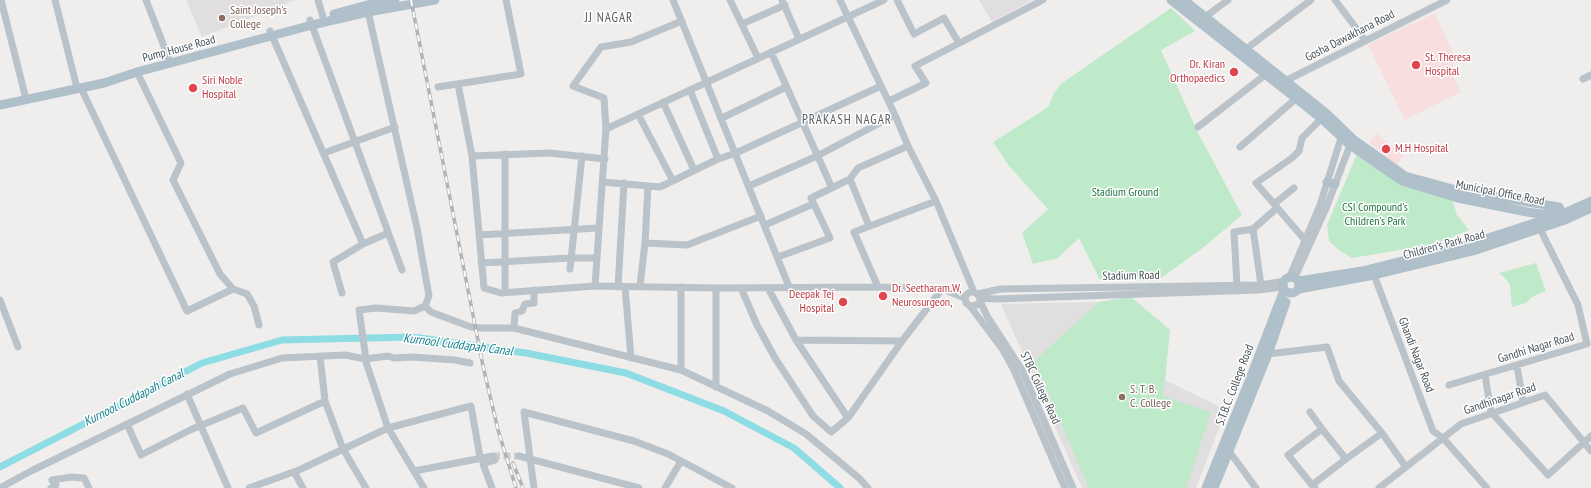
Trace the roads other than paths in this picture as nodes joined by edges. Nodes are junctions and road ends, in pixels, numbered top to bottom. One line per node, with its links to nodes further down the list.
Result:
1 (1, 0): 51 (street)
2 (55, 0): 46 (street)
3 (146, 0): 38 (street)
4 (318, 0): 25 (street)
5 (395, 0): 21 (main road)
6 (435, 0): 23 (main road)
7 (506, 0): 45 (street)
8 (673, 0): 28 (street)
9 (730, 0): 30 (street)
10 (840, 0): 26 (street, STBC College Road)
11 (884, 0): 26 (street)
12 (897, 0): 34 (street)
13 (1043, 0): 34 (street)
14 (1171, 0): 40 (main road, Municipal Office Road)
15 (1184, 0): 27 (main road, Municipal Office Road)
16 (1228, 0): 27 (street)
17 (1311, 0): 35 (street)
18 (1335, 0): 33 (street)
19 (1426, 0): 24 (street)
20 (1447, 0): 24 (street, Gosha Dawakhana Road)
21 (377, 2): 23 (main road)
22 (784, 3): 30 (street); 32 (street)
23 (367, 8): 25 (main road); 29 (main road); 62 (street)
24 (1430, 8): 33 (street, Gosha Dawakhana Road)
25 (323, 17): 29 (main road)
26 (847, 17): 32 (street); 47 (street, STBC College Road)
27 (1205, 17): 35 (main road, Municipal Office Road)
28 (682, 20): 44 (street); 64 (street)
29 (311, 22): 31 (main road); 66 (street)
30 (742, 24): 37 (street)
31 (271, 34): 38 (main road); 39 (main road, Pump House Road); 70 (street)
32 (800, 39): 36 (street)
33 (1365, 40): 43 (street, Gosha Dawakhana Road)
34 (959, 43): 54 (street)
35 (1246, 49): 43 (main road, Municipal Office Road)
36 (771, 52): 37 (street); 49 (street)
37 (758, 58): 44 (street)
38 (169, 59): 46 (main road)
39 (137, 72): 46 (main road, Pump House Road); 126 (street)
40 (1265, 75): 52 (main road, Municipal Office Road); 63 (street)
41 (1591, 75): 42 (street)
42 (1583, 79)
43 (1285, 81): 52 (main road, Municipal Office Road)
44 (707, 82): 50 (street); 60 (street)
45 (458, 84): 48 (street); 73 (street)
46 (78, 86): 51 (main road); 56 (main road, Pump House Road); 126 (street)
47 (881, 86): 54 (street, STBC College Road); 61 (street)
48 (438, 87)
49 (786, 87): 60 (street); 61 (street)
50 (690, 90): 55 (street); 77 (street)
51 (25, 95): 53 (main road)
52 (1298, 97): 59 (main road, Municipal Office Road); 69 (street)
53 (0, 101)
54 (889, 101): 58 (street, STBC College Road)
55 (663, 102): 57 (street); 78 (street)
56 (0, 105)
57 (638, 114): 64 (street); 80 (street)
58 (895, 115): 68 (street, STBC College Road); 75 (street)
59 (1324, 116): 65 (main road, Municipal Office Road); 91 (street)
60 (722, 118): 71 (street)
61 (802, 123): 71 (street); 75 (street)
62 (394, 127): 66 (street); 135 (street)
63 (1198, 128)
64 (606, 129): 76 (street)
65 (1344, 136): 67 (main road, Municipal Office Road); 82 (street, S.T.B.C. College Road)
66 (354, 141): 70 (street); 101 (street)
67 (1352, 143): 82 (street); 94 (main road, Municipal Office Road)
68 (908, 146): 79 (street); 88 (street, STBC College Road)
69 (1240, 146)
70 (324, 153): 106 (street)
71 (736, 153): 77 (street); 85 (street)
72 (505, 154): 73 (street); 74 (street); 102 (street)
73 (472, 156): 103 (street)
74 (582, 156): 76 (street); 100 (street)
75 (817, 156): 85 (street); 86 (street)
76 (605, 159): 81 (street)
77 (718, 159): 78 (street)
78 (694, 170): 80 (street)
79 (850, 179): 86 (street); 96 (street)
80 (673, 181): 84 (street)
81 (603, 182): 83 (street); 97 (street)
82 (1331, 183): 104 (street, S.T.B.C. College Road); 115 (street)
83 (624, 184): 84 (street); 120 (street)
84 (648, 186): 105 (street)
85 (749, 186): 93 (street)
86 (832, 188): 90 (street)
87 (1294, 188): 91 (street)
88 (936, 201): 96 (street); 132 (street, STBC College Road)
89 (1591, 201): 94 (main road, Children's Park Road)
90 (813, 204): 95 (street); 107 (street)
91 (1275, 206): 98 (street); 104 (street)
92 (1591, 208): 94 (main road, Children's Park Road)
93 (761, 216): 95 (street); 105 (street)
94 (1563, 217): 99 (main road, Children's Park Road); 115 (main road, Children's Park Road)
95 (765, 225): 107 (street)
96 (869, 226): 122 (street)
97 (598, 228): 100 (street); 109 (street)
98 (1253, 229): 116 (street); 117 (street)
99 (1540, 229): 114 (main road, Children's Park Road); 147 (street, Gandhi Nagar Road)
100 (573, 230): 102 (street); 108 (street)
101 (388, 233): 106 (street); 113 (street)
102 (505, 234): 103 (street); 110 (street)
103 (479, 235): 111 (street)
104 (1305, 240): 115 (street, S.T.B.C. College Road)
105 (646, 243): 119 (street)
106 (363, 244): 131 (street)
107 (778, 257): 127 (street)
108 (570, 258): 109 (street); 110 (street); 112 (street)
109 (596, 258): 118 (street)
110 (505, 262): 111 (street); 130 (street)
111 (482, 263): 130 (street)
112 (570, 269)
113 (402, 270)
114 (1374, 275): 115 (main road, Children's Park Road); 164 (street, Ghandi Nagar Road)
115 (1290, 284): 117 (street, Stadium Road); 132 (street, Stadium Road); 142 (main road, S.T.B.C. College Road); 194 (main road, S.T.B.C. College Road)
116 (1237, 285): 117 (street, Stadium Road); 132 (street, Stadium Road)
117 (1261, 285)
118 (595, 286): 120 (street); 129 (street)
119 (640, 286): 120 (street); 121 (street)
120 (622, 287): 145 (street)
121 (681, 287): 123 (street); 148 (street)
122 (878, 287): 127 (street); 128 (street)
123 (716, 288): 124 (street); 151 (street)
124 (741, 288): 125 (street); 157 (street)
125 (768, 288): 127 (street); 139 (street)
126 (233, 289): 137 (street)
127 (790, 289)
128 (942, 289): 133 (street); 140 (street)
129 (534, 290): 130 (street); 138 (street)
130 (505, 292)
131 (342, 293)
132 (978, 296): 133 (street); 136 (street); 193 (street, STBC College Road)
133 (965, 298): 136 (street)
134 (0, 300): 141 (street)
135 (424, 306): 138 (street); 143 (street)
136 (970, 306): 192 (street, STBC College Road)
137 (259, 325)
138 (514, 328): 145 (street)
139 (796, 340): 140 (street); 157 (street)
140 (902, 341): 157 (street)
141 (18, 347)
142 (1268, 354): 162 (street); 167 (main road, S.T.B.C. College Road)
143 (365, 355): 144 (street); 146 (street); 160 (street)
144 (320, 356): 152 (street); 153 (street)
145 (631, 358): 148 (street)
146 (470, 363)
147 (1517, 366): 149 (street, Gandhi Nagar Road); 154 (street)
148 (681, 370): 151 (street)
149 (1486, 375): 150 (street, Gandhi Nagar Road); 156 (street, Gandhi Nagar Road)
150 (1449, 385)
151 (716, 387): 191 (street)
152 (187, 394): 158 (street); 159 (street)
153 (325, 401): 159 (street); 166 (street)
154 (1523, 402): 156 (street, Gandhinagar Road); 165 (street, Gandhinagar Road)
155 (1310, 412): 161 (street)
156 (1491, 412): 164 (street, Gandhinagar Road); 165 (street)
157 (848, 418)
158 (127, 424): 159 (street); 178 (street)
159 (202, 426): 181 (street)
160 (388, 428): 166 (street); 172 (street); 175 (street)
161 (1322, 429): 171 (street); 177 (street)
162 (1382, 433): 171 (street); 174 (street)
163 (1591, 436): 165 (street)
164 (1443, 438): 174 (street); 198 (street, Ghandi Nagar Road)
165 (1583, 442): 168 (street)
166 (343, 449): 176 (street); 184 (street)
167 (1229, 451): 195 (main road, S.T.B.C. College Road); 196 (street)
168 (1591, 451)
169 (494, 458): 172 (street)
170 (524, 458): 173 (street); 187 (street); 188 (street)
171 (1346, 459): 177 (street)
172 (481, 460): 175 (street); 186 (street)
173 (681, 461): 189 (street); 190 (street)
174 (1406, 467): 197 (street)
175 (414, 471): 185 (street)
176 (294, 472): 182 (street); 183 (street)
177 (1314, 486)
178 (0, 488)
179 (51, 488): 180 (street)
180 (89, 488)
181 (228, 488)
182 (249, 488)
183 (303, 488)
184 (366, 488)
185 (424, 488)
186 (492, 488)
187 (534, 488)
188 (639, 488)
189 (665, 488)
190 (732, 488)
191 (868, 488)
192 (1065, 488)
193 (1073, 488)
194 (1206, 488)
195 (1214, 488)
196 (1256, 488)
197 (1379, 488)
198 (1487, 488)

